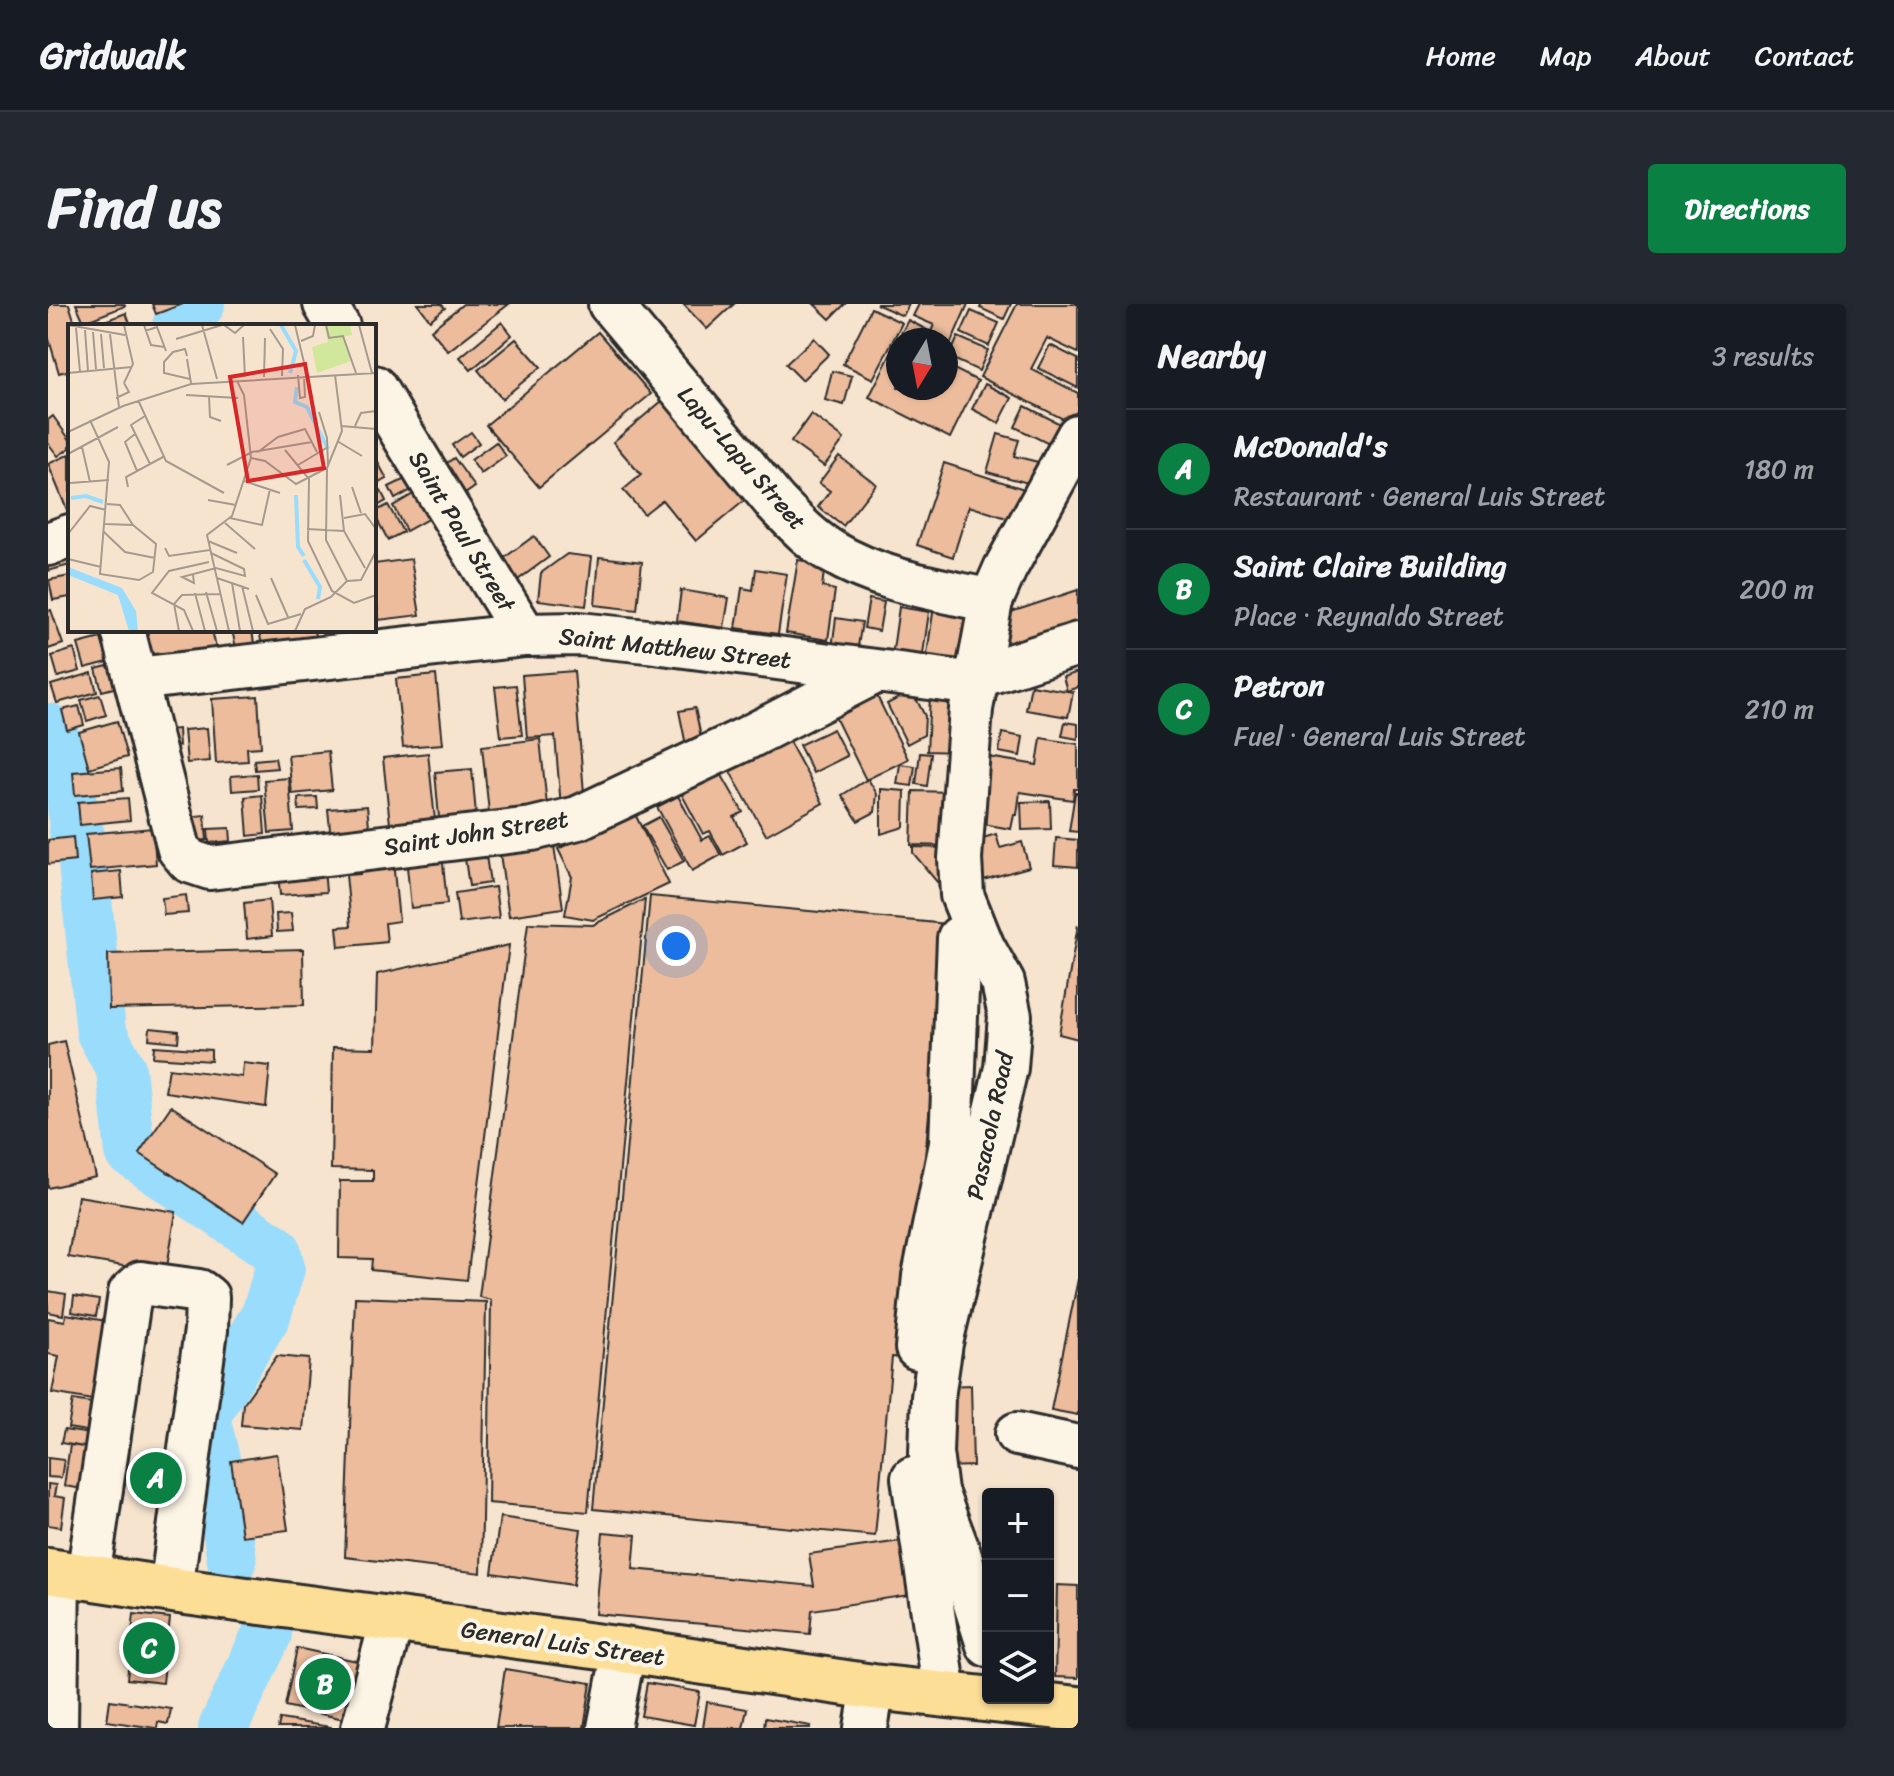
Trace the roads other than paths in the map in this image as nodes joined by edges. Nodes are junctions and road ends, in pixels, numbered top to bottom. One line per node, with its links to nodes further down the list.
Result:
1 (325, 304): 3 (street)
2 (610, 304): 8 (street, Lapu-Lapu Street)
3 (337, 324)
4 (378, 403): 10 (street, Saint Paul Street)
5 (1078, 436): 8 (street, Pasacola Road)
6 (68, 537): 7 (street)
7 (48, 544)
8 (991, 601): 13 (street, Pasacola Road)
9 (124, 632): 14 (street)
10 (525, 635): 12 (street, Saint Matthew Street); 14 (street, Saint Matthew Street)
11 (1078, 644): 13 (street)
12 (875, 672): 13 (street, Saint Matthew Street); 14 (street, Saint John Street)
13 (976, 678): 21 (street, Pasacola Road)
14 (136, 679)
15 (959, 938): 24 (street)
16 (1017, 1434): 17 (street)
17 (1078, 1447)
18 (65, 1573): 19 (main road, General Luis Street); 19 (street); 22 (street)
19 (171, 1590): 20 (main road, General Luis Street)
20 (392, 1620): 23 (main road, General Luis Street); 30 (street)
21 (984, 1632)
22 (53, 1639): 29 (street)
23 (624, 1650): 27 (main road, General Luis Street); 31 (street)
24 (945, 1694): 25 (main road, General Luis Street); 27 (main road, General Luis Street)
25 (982, 1697)
26 (1042, 1704): 28 (main road, General Luis Street)
27 (869, 1707)
28 (1078, 1709)
29 (56, 1728)
30 (363, 1728)
31 (609, 1728)

